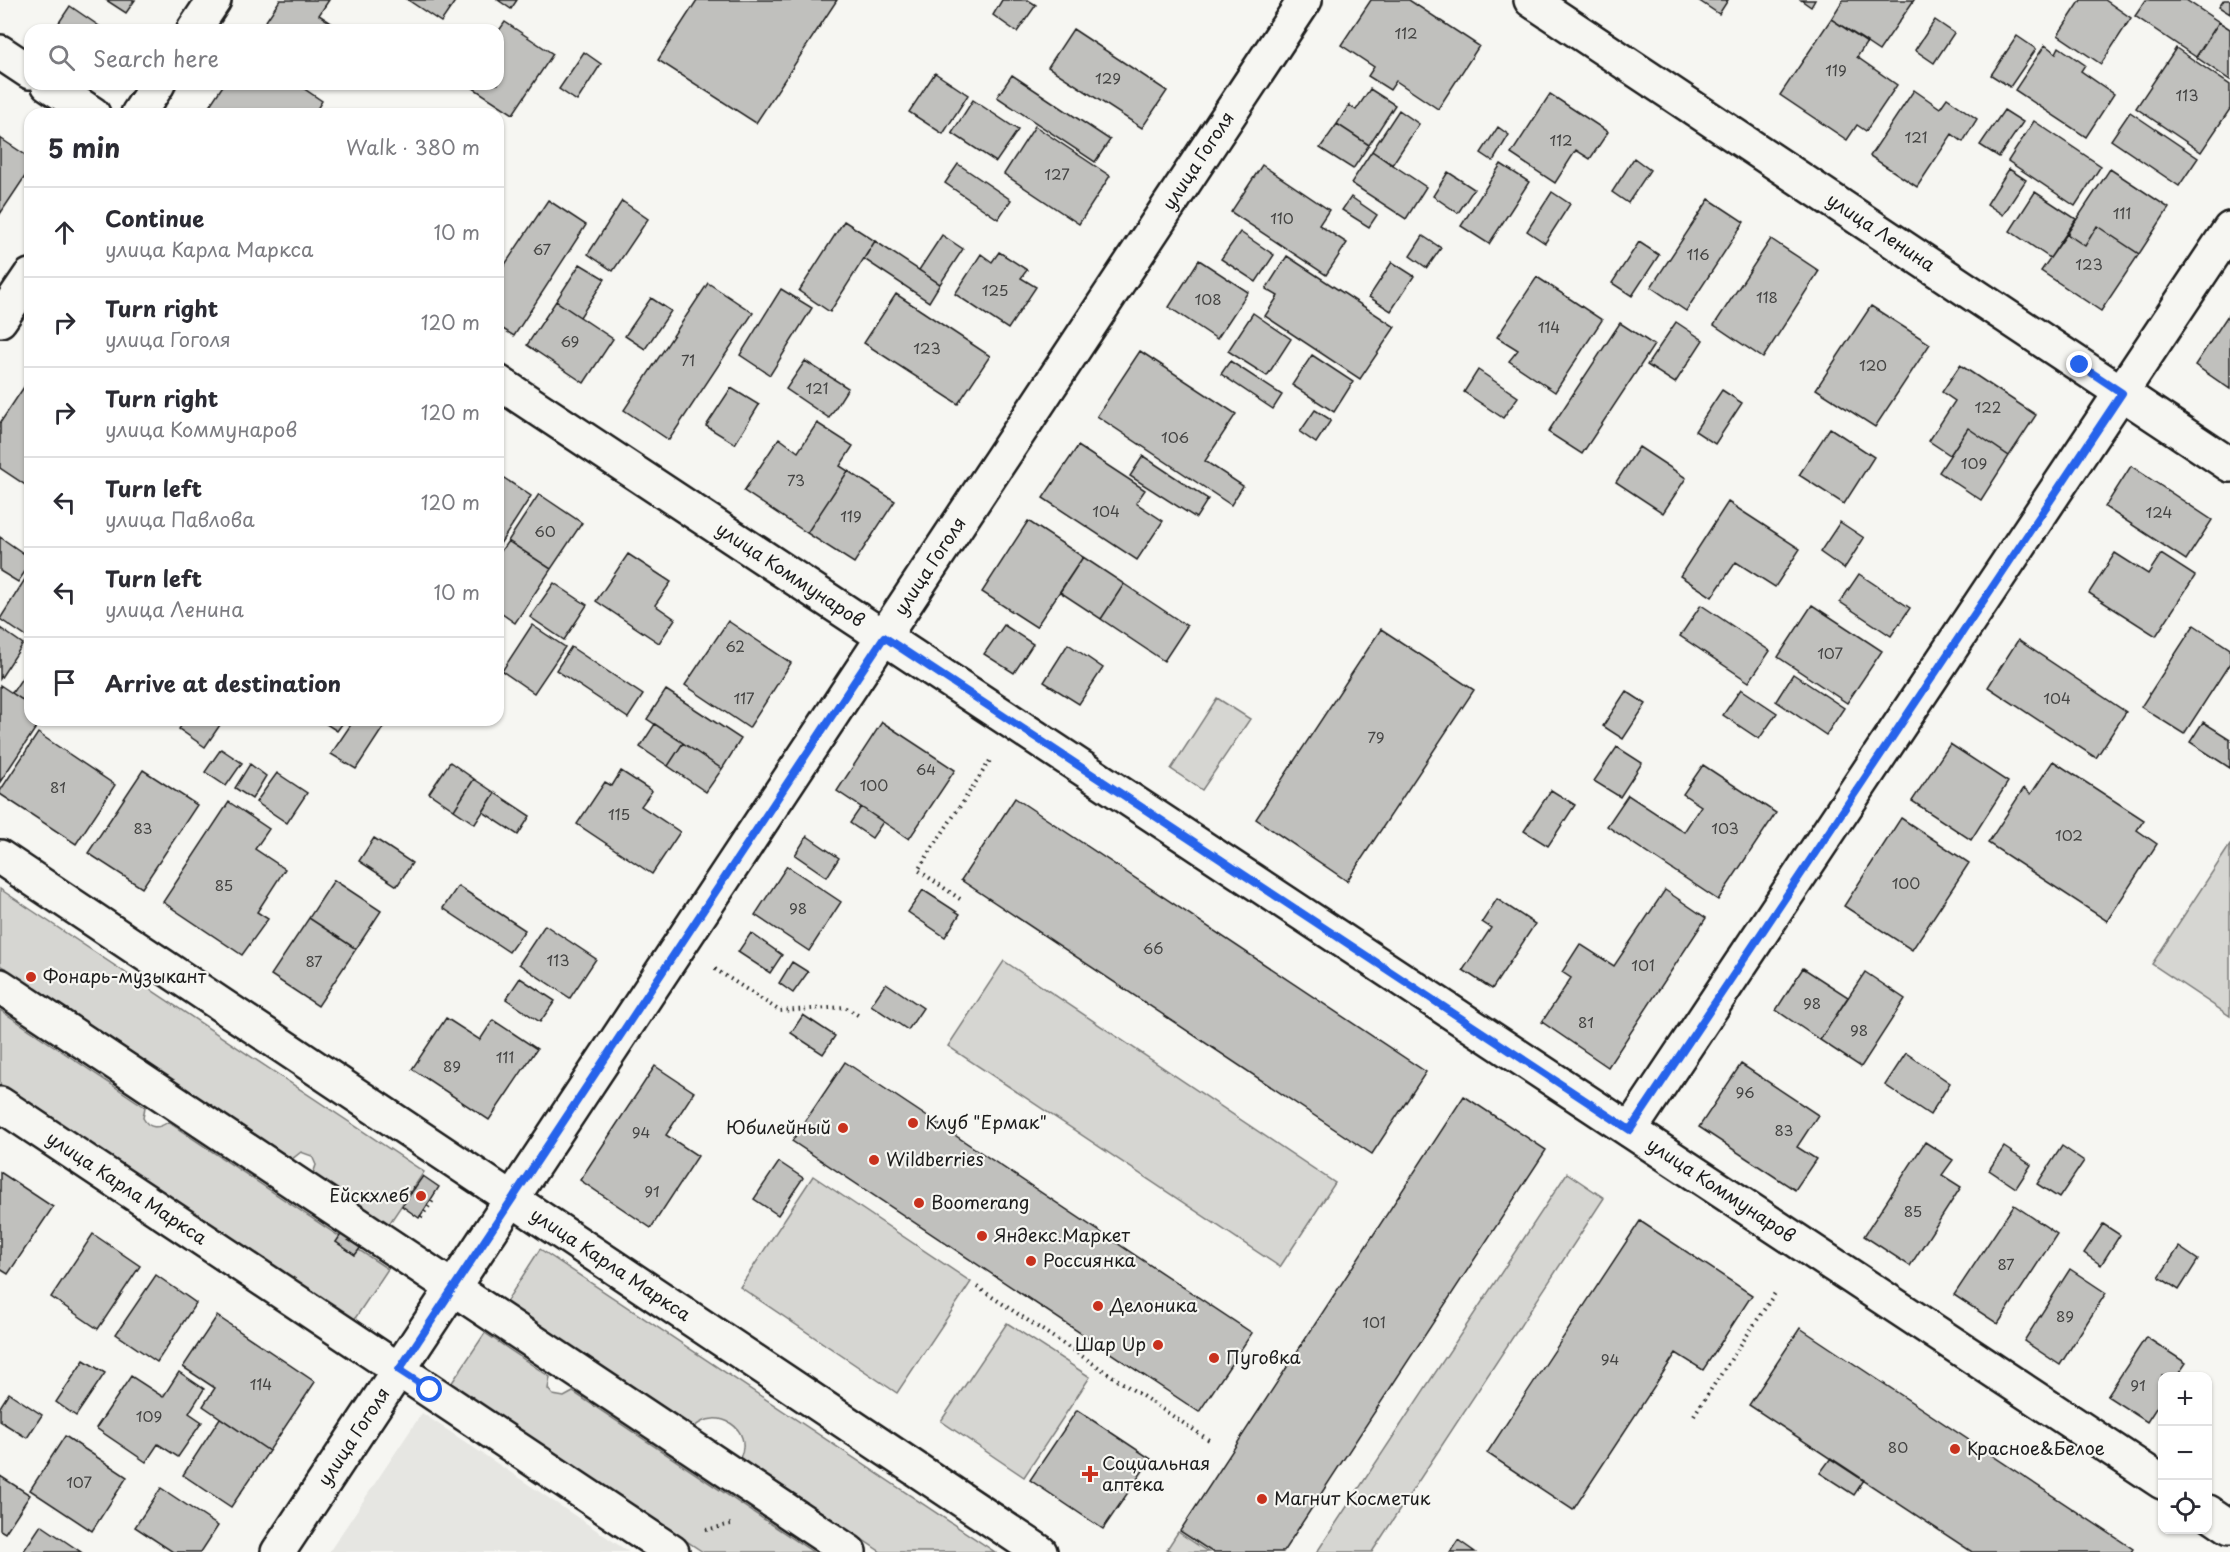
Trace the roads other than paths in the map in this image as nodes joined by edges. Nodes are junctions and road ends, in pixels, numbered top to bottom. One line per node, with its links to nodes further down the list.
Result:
1 (214, 0): 4 (street)
2 (1305, 0): 17 (street, улица Гоголя)
3 (1531, 0): 15 (street, улица Ленина)
4 (198, 24)
5 (0, 52): 6 (street)
6 (24, 68)
7 (57, 90): 9 (street)
8 (154, 90): 10 (street)
9 (84, 108)
10 (142, 108)
11 (2230, 229): 15 (street)
12 (24, 285): 13 (street)
13 (0, 320)
14 (504, 386): 17 (street, улица Коммунаров)
15 (2122, 393): 16 (street, улица Ленина); 21 (street)
16 (2230, 465)
17 (884, 637): 21 (street, улица Коммунаров); 22 (street, улица Гоголя)
18 (0, 857): 22 (street, улица Карла Маркса)
19 (0, 986): 23 (street)
20 (0, 1104): 24 (street, улица Карла Маркса)
21 (1630, 1130): 25 (street, улица Коммунаров)
22 (512, 1199): 23 (street, улица Гоголя); 31 (street, улица Карла Маркса)
23 (453, 1288): 24 (street, улица Гоголя); 30 (street)
24 (399, 1370): 28 (street, улица Карла Маркса); 29 (street, улица Гоголя)
25 (2160, 1480)
26 (2212, 1515): 27 (street)
27 (2230, 1527)
28 (666, 1548)
29 (278, 1552)
30 (849, 1552)
31 (1040, 1552)

